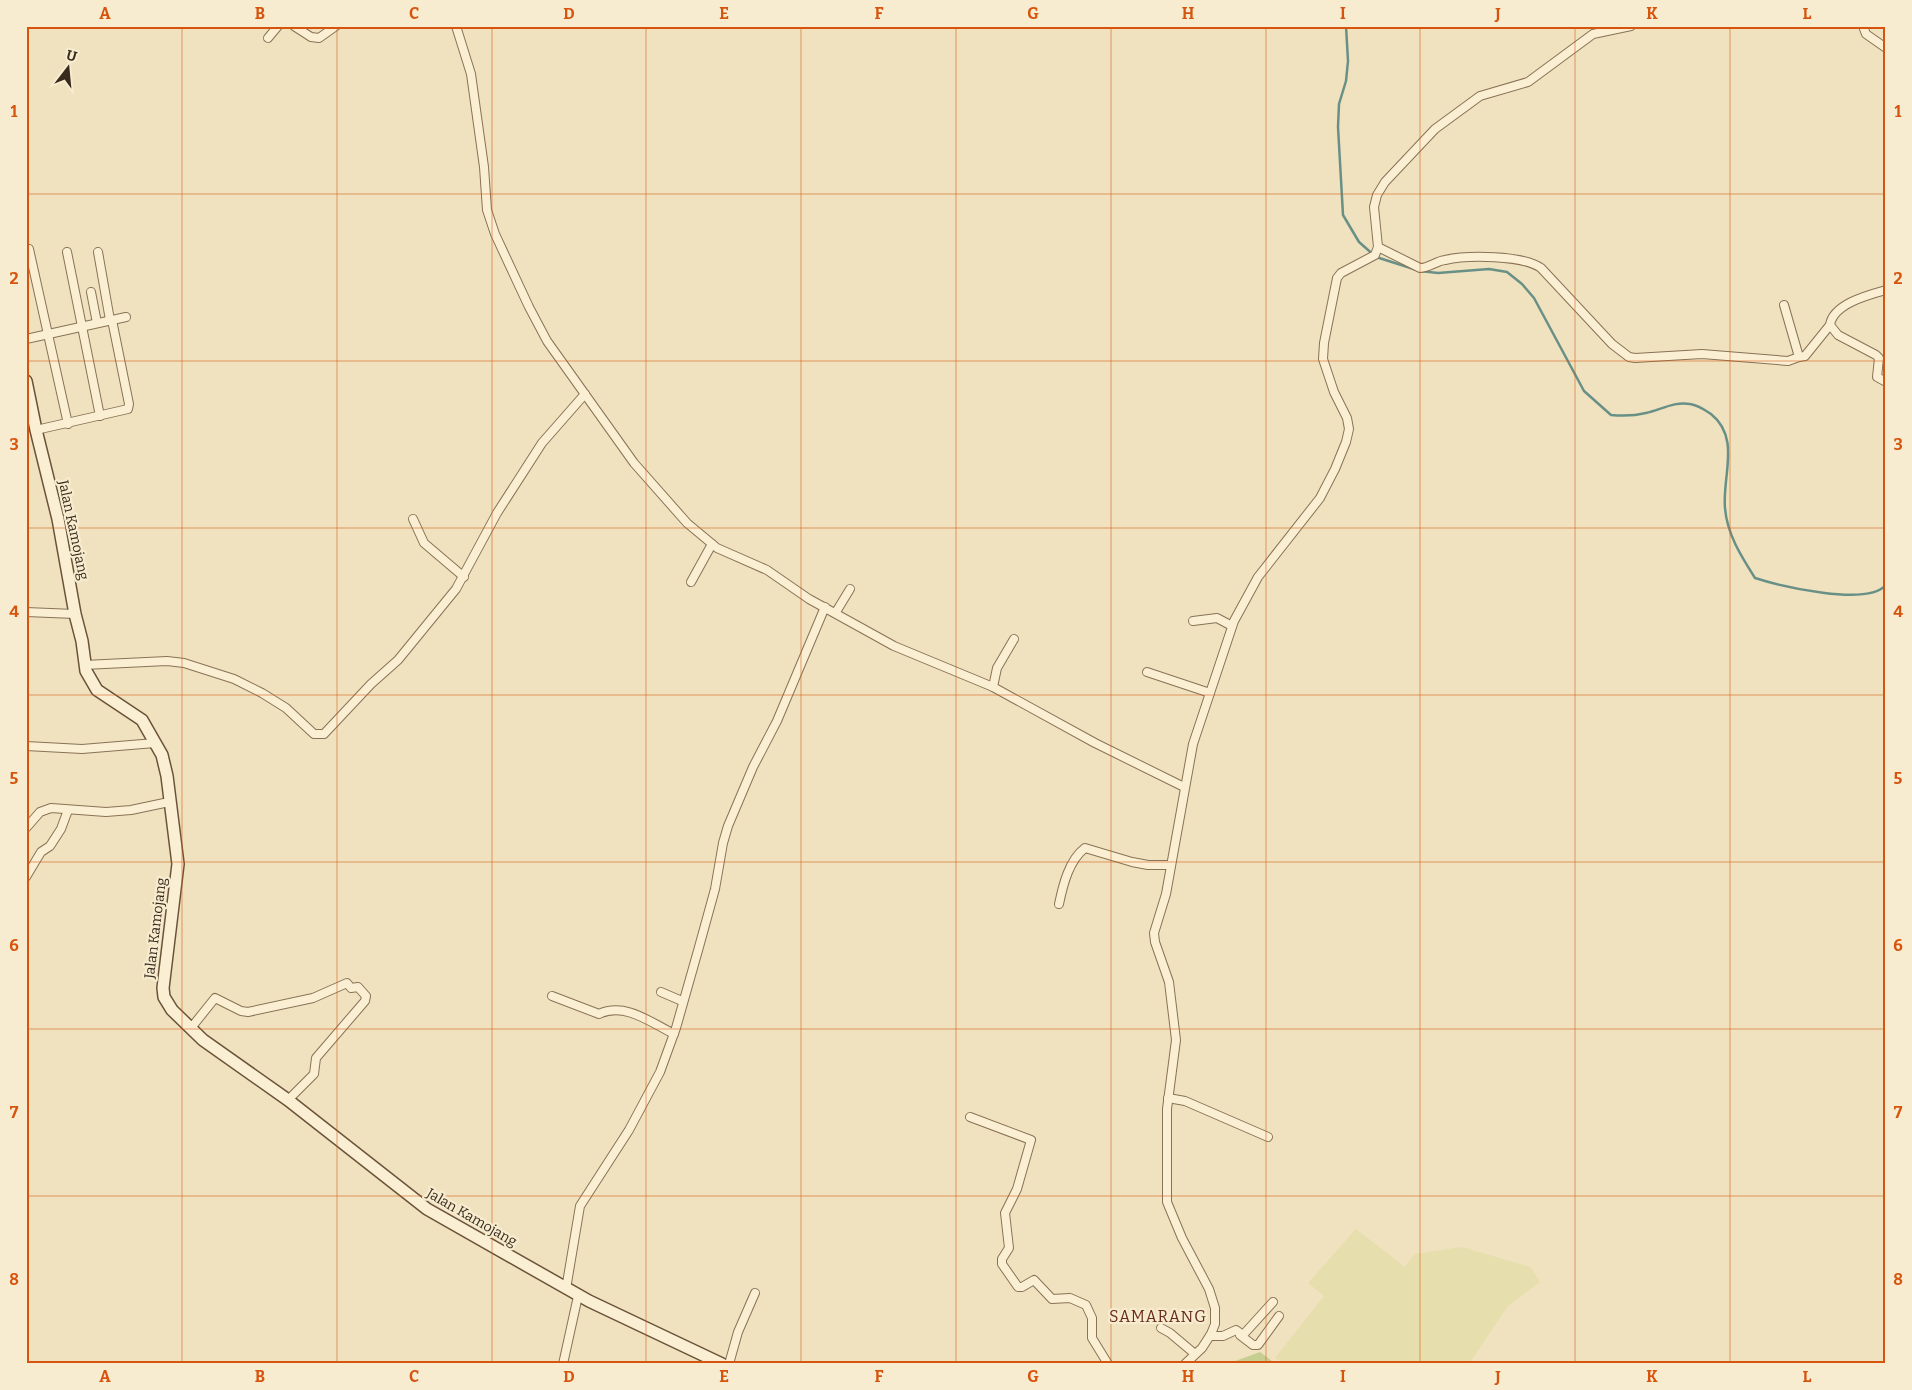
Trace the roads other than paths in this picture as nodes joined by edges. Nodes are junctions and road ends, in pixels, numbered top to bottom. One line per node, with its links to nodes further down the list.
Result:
1 (278, 26): 7 (street)
2 (294, 26): 3 (street)
3 (336, 26)
4 (456, 26): 26 (street)
5 (1631, 26): 10 (street)
6 (1863, 26): 8 (street)
7 (268, 38)
8 (1886, 48)
9 (29, 250): 21 (street)
10 (1376, 251): 23 (street); 40 (street)
11 (67, 252): 20 (street)
12 (98, 252): 17 (street)
13 (1886, 290): 19 (street)
14 (91, 292): 18 (street)
15 (1784, 305): 23 (street)
16 (126, 317): 17 (street)
17 (111, 320): 18 (street); 27 (street)
18 (97, 323): 20 (street)
19 (1830, 325): 23 (street); 25 (street)
20 (81, 327): 21 (street); 27 (street)
21 (48, 336): 22 (street); 28 (street)
22 (26, 339)
23 (1799, 357)
24 (26, 381): 29 (main road, Jalan Kamojang)
25 (1886, 382)
26 (585, 394): 31 (street); 32 (street)
27 (100, 416): 28 (street)
28 (68, 424): 29 (street)
29 (36, 430): 38 (main road, Jalan Kamojang)
30 (412, 518): 32 (street)
31 (712, 544): 33 (street); 35 (street)
32 (464, 577): 42 (street)
33 (691, 582)
34 (850, 589): 37 (street)
35 (825, 607): 37 (street); 57 (street)
36 (26, 612): 38 (street)
37 (836, 612): 44 (street)
38 (75, 614): 42 (main road, Jalan Kamojang)
39 (1193, 620): 40 (street)
40 (1232, 626): 45 (street)
41 (1014, 639): 44 (street)
42 (84, 665): 46 (main road, Jalan Kamojang)
43 (1147, 672): 45 (street)
44 (993, 687): 48 (street)
45 (1210, 693): 48 (street)
46 (156, 743): 47 (street); 49 (main road, Jalan Kamojang)
47 (26, 746)
48 (1184, 787): 52 (street)
49 (169, 802): 50 (street); 58 (main road, Jalan Kamojang)
50 (68, 810): 51 (street); 53 (street)
51 (26, 828)
52 (1172, 866): 54 (street); 60 (street)
53 (26, 877)
54 (1059, 904)
55 (662, 992): 57 (street)
56 (552, 996): 59 (street)
57 (682, 1001): 59 (street)
58 (190, 1028): 61 (main road, Jalan Kamojang); 61 (street)
59 (674, 1034): 64 (street)
60 (1168, 1098): 63 (street); 71 (street)
61 (288, 1100): 64 (main road, Jalan Kamojang)
62 (970, 1116): 76 (street)
63 (1268, 1137)
64 (566, 1289): 66 (main road, Jalan Kamojang)
65 (755, 1293): 75 (street)
66 (578, 1296): 73 (street); 74 (main road, Jalan Kamojang)
67 (1273, 1302): 70 (street)
68 (1279, 1316): 70 (street)
69 (1161, 1328): 72 (street)
70 (1240, 1335): 71 (street)
71 (1210, 1336): 72 (street)
72 (1195, 1354): 77 (street)
73 (563, 1364)
74 (722, 1364)
75 (730, 1364)
76 (1108, 1364)
77 (1185, 1364)

